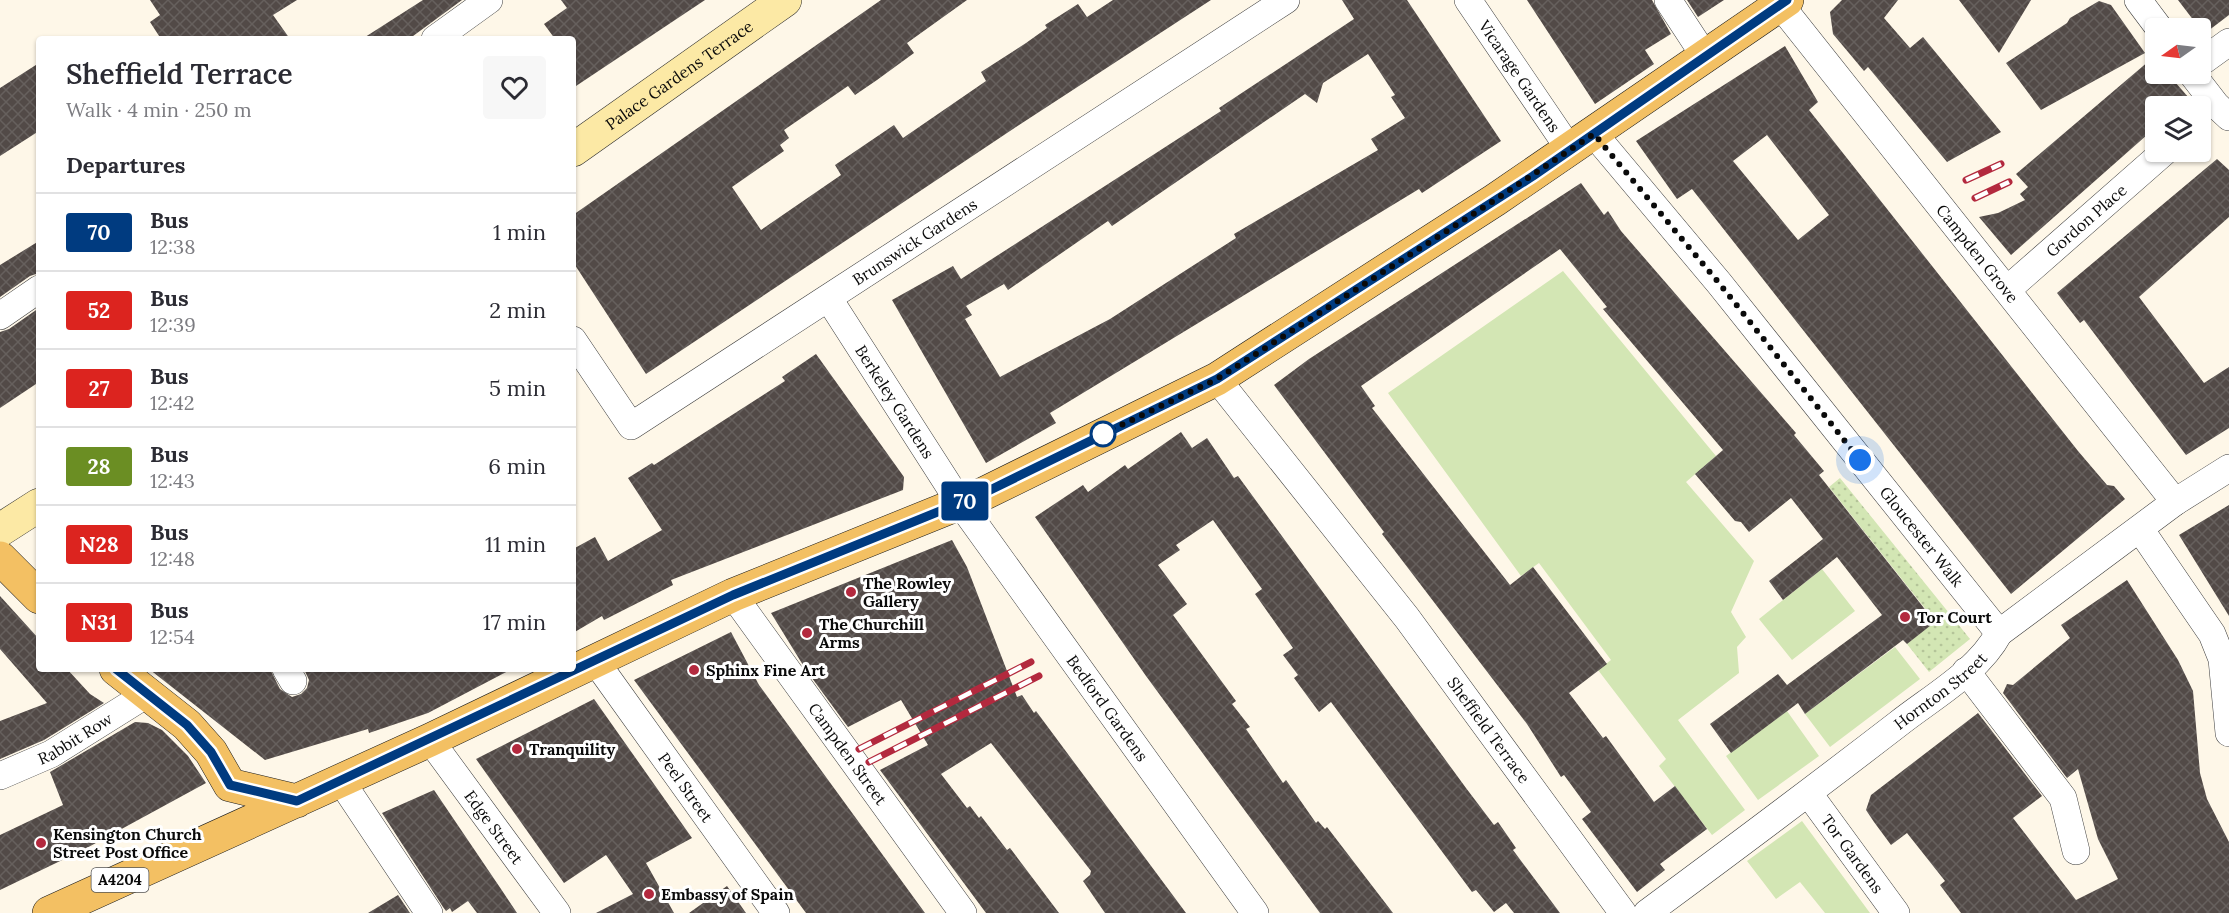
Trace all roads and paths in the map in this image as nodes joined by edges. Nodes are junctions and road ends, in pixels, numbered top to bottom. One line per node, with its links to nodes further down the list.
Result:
1 (489, 0): 9 (street)
2 (785, 0): 16 (main road, Palace Gardens Terrace)
3 (1286, 0): 20 (street, Brunswick Gardens)
4 (1468, 0): 15 (street, Vicarage Gardens)
5 (1668, 0): 12 (street)
6 (2139, 0): 8 (street)
7 (1784, 3): 12 (main road, A4204); 18 (street, Campden Grove)
8 (2152, 18)
9 (439, 36)
10 (2229, 42): 11 (street)
11 (2211, 55)
12 (1706, 58): 15 (main road, A4204)
13 (2198, 84): 14 (street)
14 (2215, 114)
15 (1582, 142): 23 (main road, A4204); 33 (street, Gloucester Walk)
16 (576, 148)
17 (2153, 162): 18 (street, Gordon Place)
18 (2008, 289): 25 (street, Campden Grove)
19 (36, 291): 21 (street)
20 (829, 299): 22 (street, Brunswick Gardens); 26 (street, Berkeley Gardens)
21 (0, 316)
22 (576, 344)
23 (1217, 379): 26 (main road, A4204); 54 (street, Sheffield Terrace)
24 (2229, 468): 25 (street, Hornton Street)
25 (2175, 502): 28 (street, Hornton Street)
26 (960, 503): 32 (main road, A4204); 53 (street, Bedford Gardens)
27 (36, 507): 29 (main road)
28 (2140, 529): 33 (street, Hornton Street); 39 (street)
29 (0, 530)
30 (0, 558): 31 (main road)
31 (36, 594)
32 (733, 595): 34 (main road, A4204); 52 (street, Campden Street)
33 (1999, 633): 36 (street, Hornton Street)
34 (596, 662): 35 (main road, A4204); 51 (street, Peel Street)
35 (576, 671)
36 (1966, 671): 44 (street, Hornton Street); 47 (street)
37 (575, 672): 40 (main road, A4204)
38 (133, 678): 41 (street, Rabbit Row); 43 (main road)
39 (2229, 733)
40 (430, 740): 42 (main road, A4204); 50 (street, Edge Street)
41 (0, 776)
42 (341, 781): 45 (main road, A4204); 49 (street)
43 (230, 785): 45 (main road); 46 (main road, A4204)
44 (1809, 794): 55 (street, Hornton Street); 56 (street, Tor Gardens)
45 (297, 801): 46 (main road, A4204)
46 (191, 847): 48 (main road, A4204)
47 (2076, 850)
48 (48, 913)
49 (429, 913)
50 (557, 913)
51 (776, 913)
52 (963, 913)
53 (1256, 913)
54 (1623, 913)
55 (1647, 913)
56 (1896, 913)

